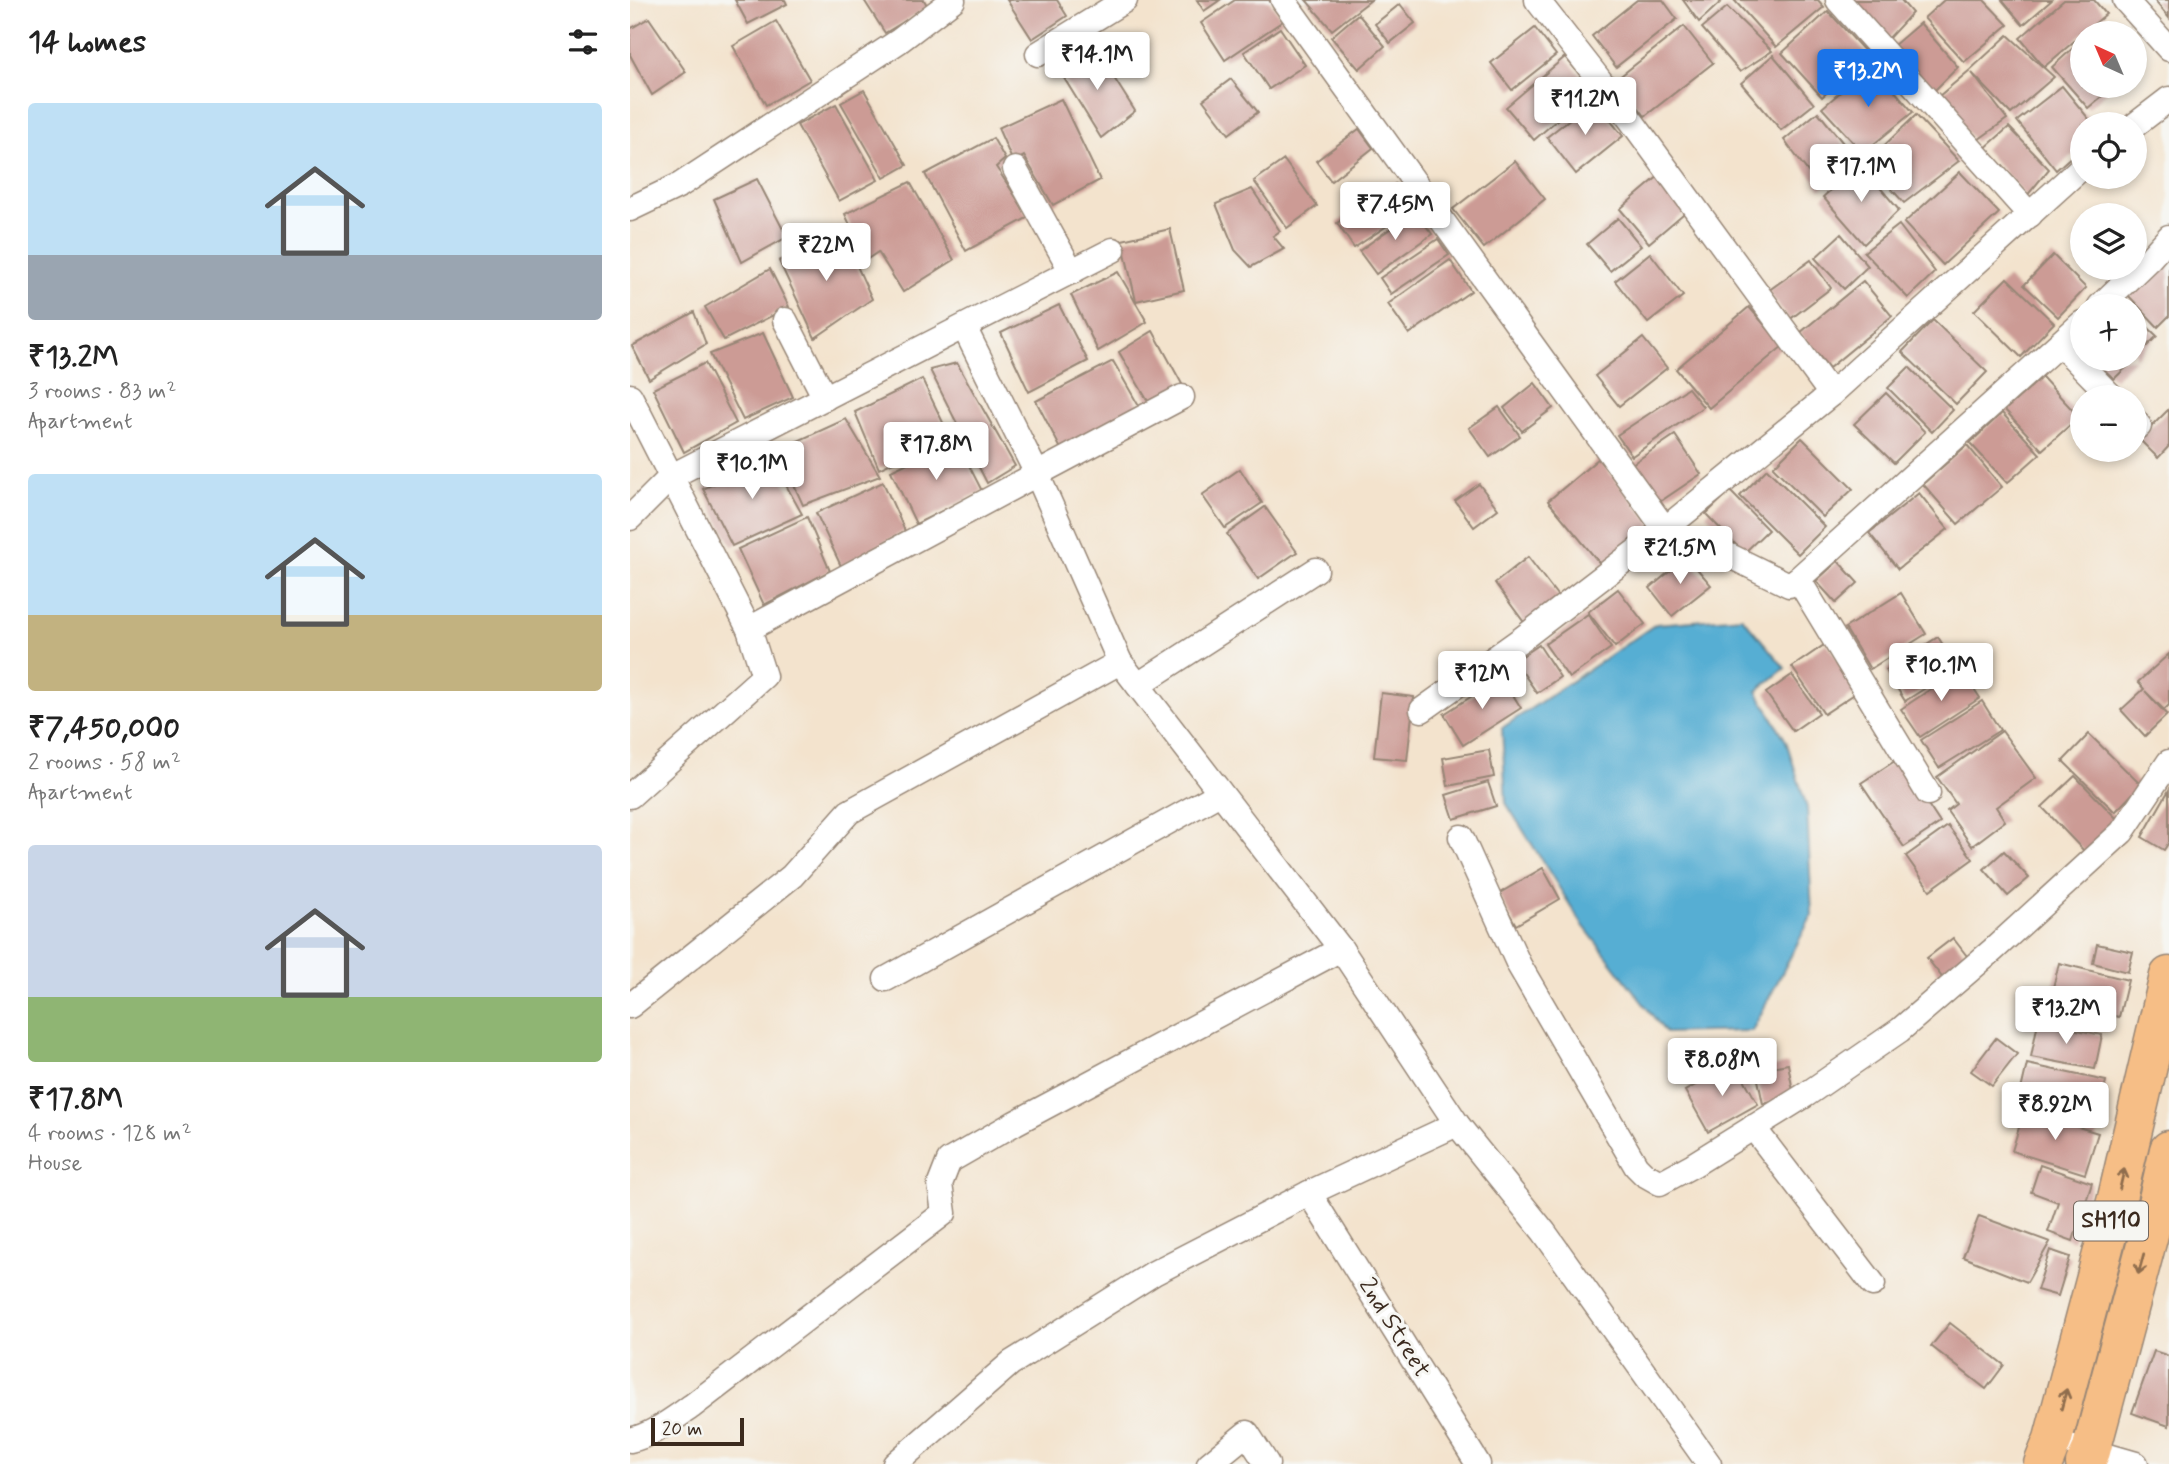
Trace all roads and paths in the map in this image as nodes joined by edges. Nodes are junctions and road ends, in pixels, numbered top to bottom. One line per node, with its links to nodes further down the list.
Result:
1 (953, 0): 13 (street)
2 (1125, 0): 8 (street)
3 (1283, 0): 31 (street)
4 (1537, 0): 24 (street)
5 (1838, 0): 14 (street)
6 (2125, 0): 7 (street)
7 (2169, 49)
8 (1038, 54)
9 (2169, 99): 10 (street)
10 (2147, 116)
11 (1015, 169): 17 (street)
12 (2070, 178): 14 (street)
13 (630, 209)
14 (2030, 215): 24 (street)
15 (2169, 237): 18 (street)
16 (1113, 250): 17 (street)
17 (1072, 272): 20 (street)
18 (2112, 294)
19 (785, 320): 27 (street)
20 (964, 327): 27 (street); 28 (street)
21 (2070, 334): 22 (street)
22 (2060, 344): 23 (street); 34 (street)
23 (2100, 385)
24 (1831, 394): 31 (street)
25 (630, 396): 29 (street)
26 (1182, 397): 28 (street)
27 (825, 398): 29 (street)
28 (1037, 474): 35 (street); 36 (street)
29 (672, 476): 30 (street); 35 (street)
30 (630, 518)
31 (1665, 529): 38 (street)
32 (1728, 555): 34 (street)
33 (1316, 570): 37 (street)
34 (1798, 579): 41 (street)
35 (749, 628): 42 (street)
36 (1120, 662): 37 (street); 47 (street)
37 (1138, 685): 40 (street)
38 (1422, 710)
39 (2169, 762): 49 (street)
40 (1220, 793): 44 (street); 46 (street)
41 (1928, 793)
42 (630, 796)
43 (1461, 837): 49 (street)
44 (1341, 949): 48 (street); 53 (street)
45 (2169, 976): 54 (main road, SH110, one-way to 45)
46 (886, 979)
47 (630, 1006)
48 (1457, 1124): 51 (street); 60 (street)
49 (1753, 1127): 52 (street)
50 (2169, 1150): 55 (main road, SH110, one-way to 55)
51 (1309, 1193): 56 (street); 59 (street, 2nd Street)
52 (1873, 1284)
53 (630, 1440)
54 (2048, 1452): 55 (street)
55 (2088, 1458): 61 (street)
56 (895, 1464)
57 (1209, 1464): 58 (street)
58 (1267, 1464)
59 (1478, 1464)
60 (1709, 1464)
61 (2136, 1464)

